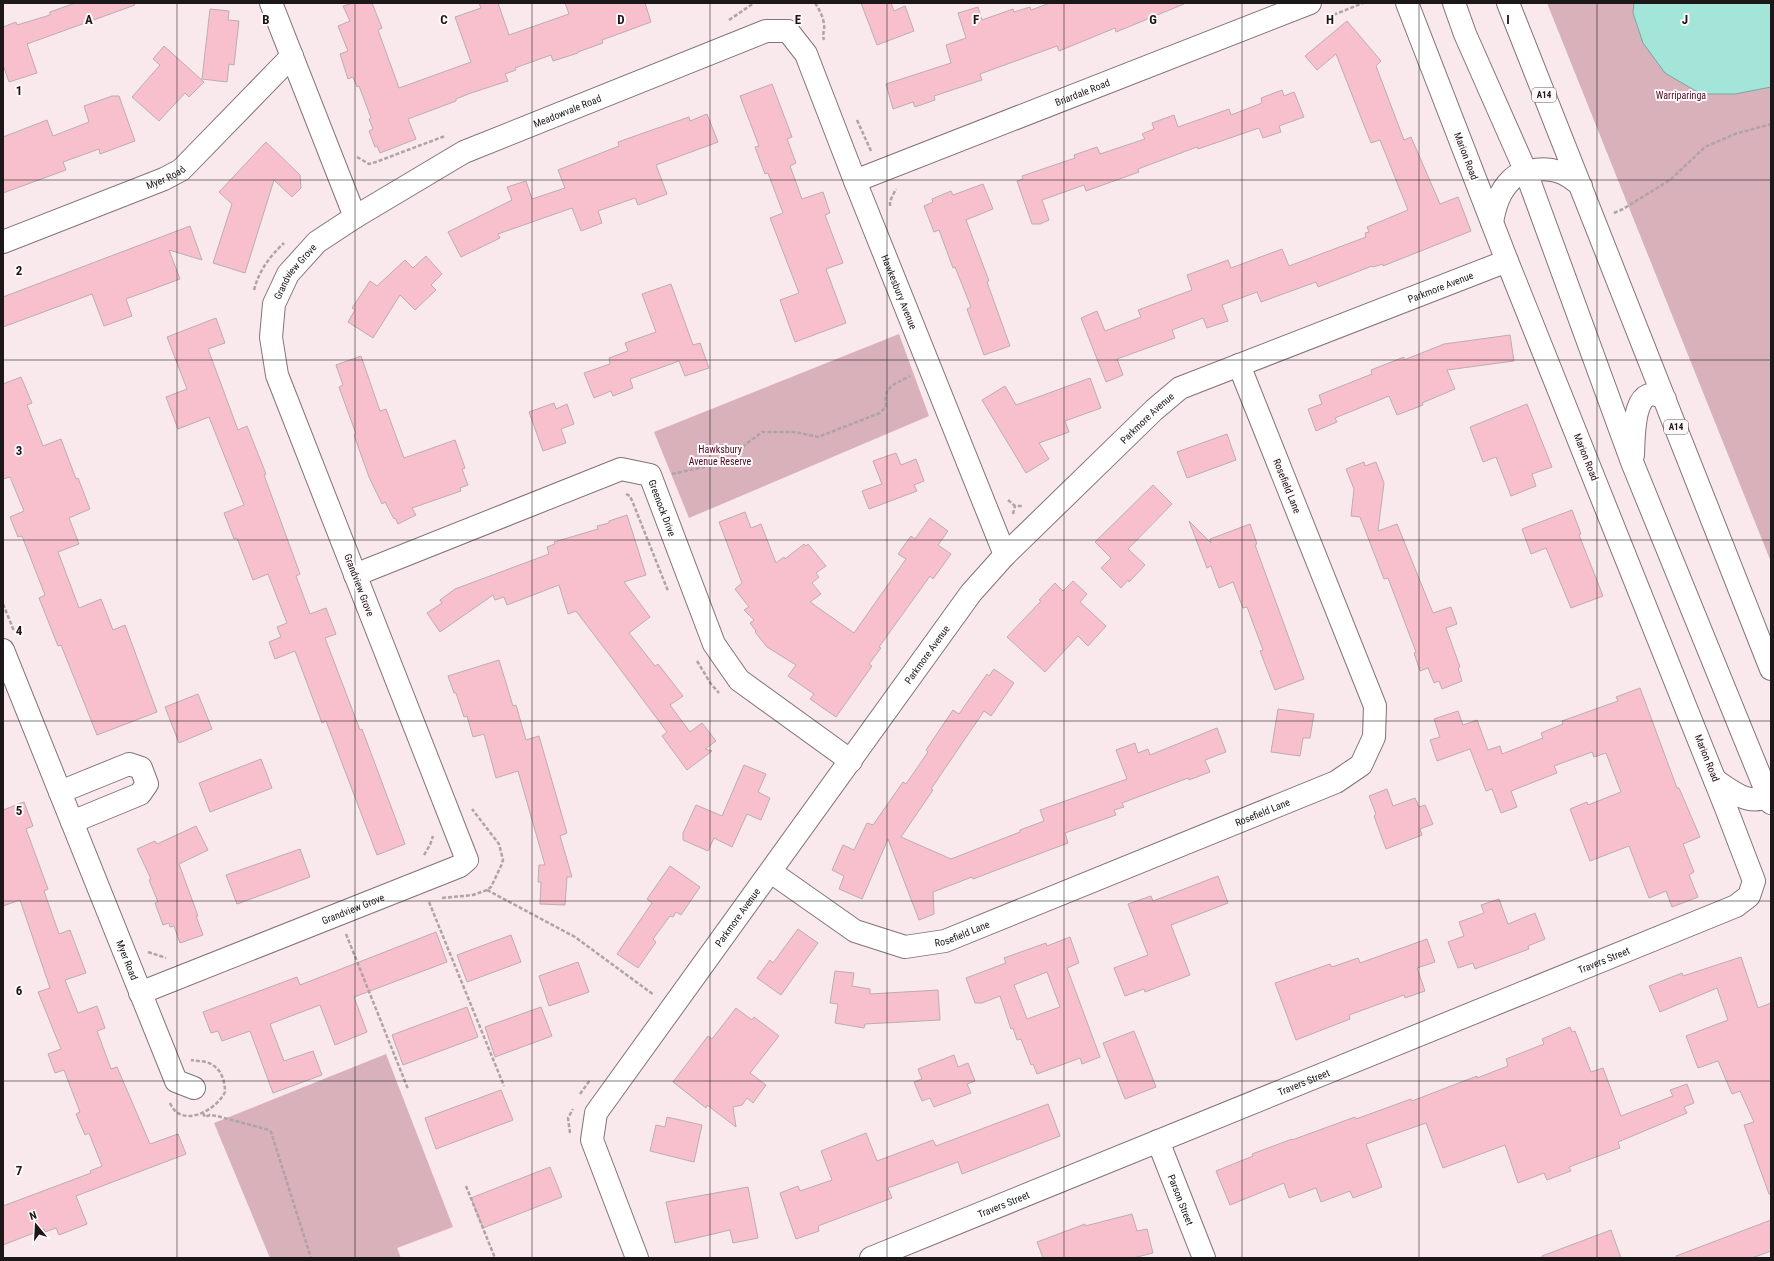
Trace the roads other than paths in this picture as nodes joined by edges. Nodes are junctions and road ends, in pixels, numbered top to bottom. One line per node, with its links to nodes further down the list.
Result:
1 (271, 3): 7 (street)
2 (1310, 3): 9 (street, Briardale Road)
3 (1407, 3): 12 (street, Marion Road)
4 (1454, 3): 8 (street)
5 (1508, 3): 10 (street, A14)
6 (788, 31): 9 (street, Hawkesbury Avenue); 11 (street, Meadowvale Road)
7 (292, 56): 11 (street); 13 (street, Myer Road)
8 (1526, 172): 10 (street); 12 (street); 17 (street)
9 (855, 181): 18 (street, Hawkesbury Avenue)
10 (1581, 186): 16 (street, A14)
11 (355, 217): 19 (street, Grandview Grove)
12 (1492, 222): 14 (street, Marion Road)
13 (3, 242)
14 (1507, 260): 15 (street, Parkmore Avenue); 23 (street, Marion Road)
15 (1239, 365): 18 (street, Parkmore Avenue); 27 (street, Rosefield Lane)
16 (1665, 399): 17 (street); 21 (street, A14)
17 (1632, 462): 25 (street)
18 (1005, 555): 22 (street, Parkmore Avenue)
19 (355, 575): 22 (street, Greenock Drive); 29 (street, Grandview Grove)
20 (9, 641): 24 (street, Myer Road)
21 (1771, 668)
22 (851, 761): 27 (street, Parkmore Avenue)
23 (1715, 780): 25 (street); 28 (street, Marion Road)
24 (60, 792): 26 (street, Myer Road); 26 (street)
25 (1770, 798)
26 (72, 822): 29 (street, Myer Road)
27 (771, 872): 32 (street, Parkmore Avenue)
28 (1736, 906): 31 (street, Travers Street)
29 (140, 993): 30 (street, Myer Road)
30 (194, 1088)
31 (1158, 1142): 33 (street, Travers Street); 34 (street, Parson Street)
32 (637, 1258)
33 (871, 1258)
34 (1204, 1258)

